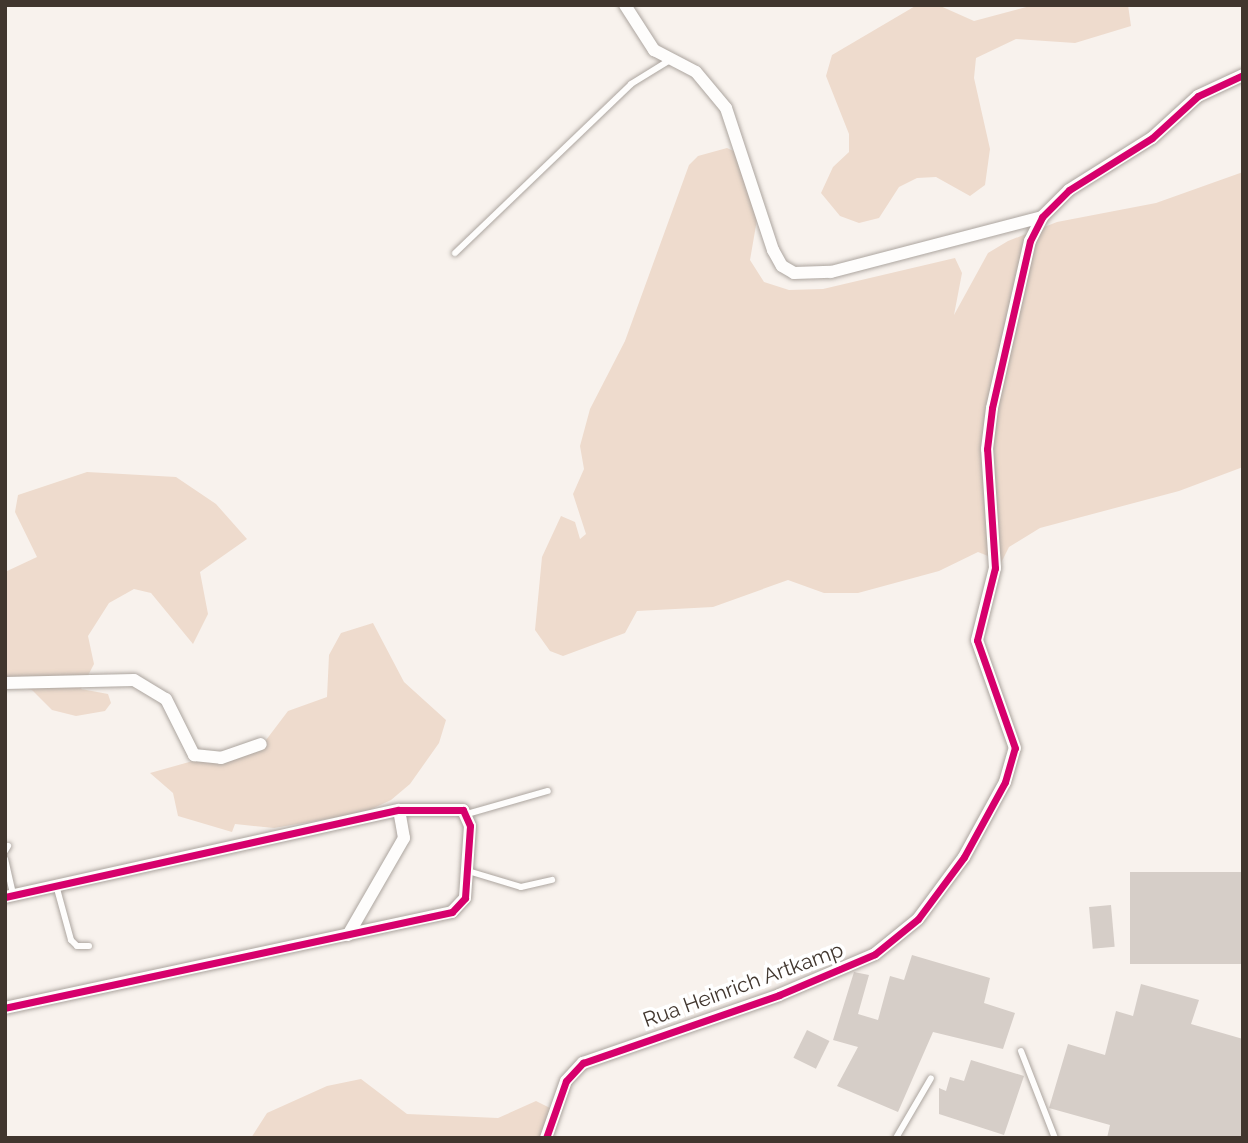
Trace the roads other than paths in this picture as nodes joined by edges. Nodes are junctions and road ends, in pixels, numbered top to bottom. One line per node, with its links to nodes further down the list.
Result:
1 (625, 5): 2 (street)
2 (670, 60): 4 (street); 5 (lane)
3 (1243, 75): 4 (street, Rua Heinrich Artkamp)
4 (1042, 217): 21 (street, Rua Heinrich Artkamp)
5 (455, 253)
6 (5, 683): 7 (street)
7 (261, 744)
8 (548, 791): 10 (lane)
9 (399, 810): 10 (street); 14 (street); 16 (street)
10 (467, 814): 12 (street)
11 (5, 859): 15 (lane)
12 (468, 871): 13 (lane); 16 (street)
13 (552, 880)
14 (56, 886): 15 (street); 17 (lane)
15 (9, 896)
16 (348, 934): 18 (street)
17 (89, 946)
18 (5, 1008)
19 (1021, 1051): 23 (lane)
20 (931, 1078): 22 (lane)
21 (546, 1138)
22 (896, 1138)
23 (1055, 1138)

